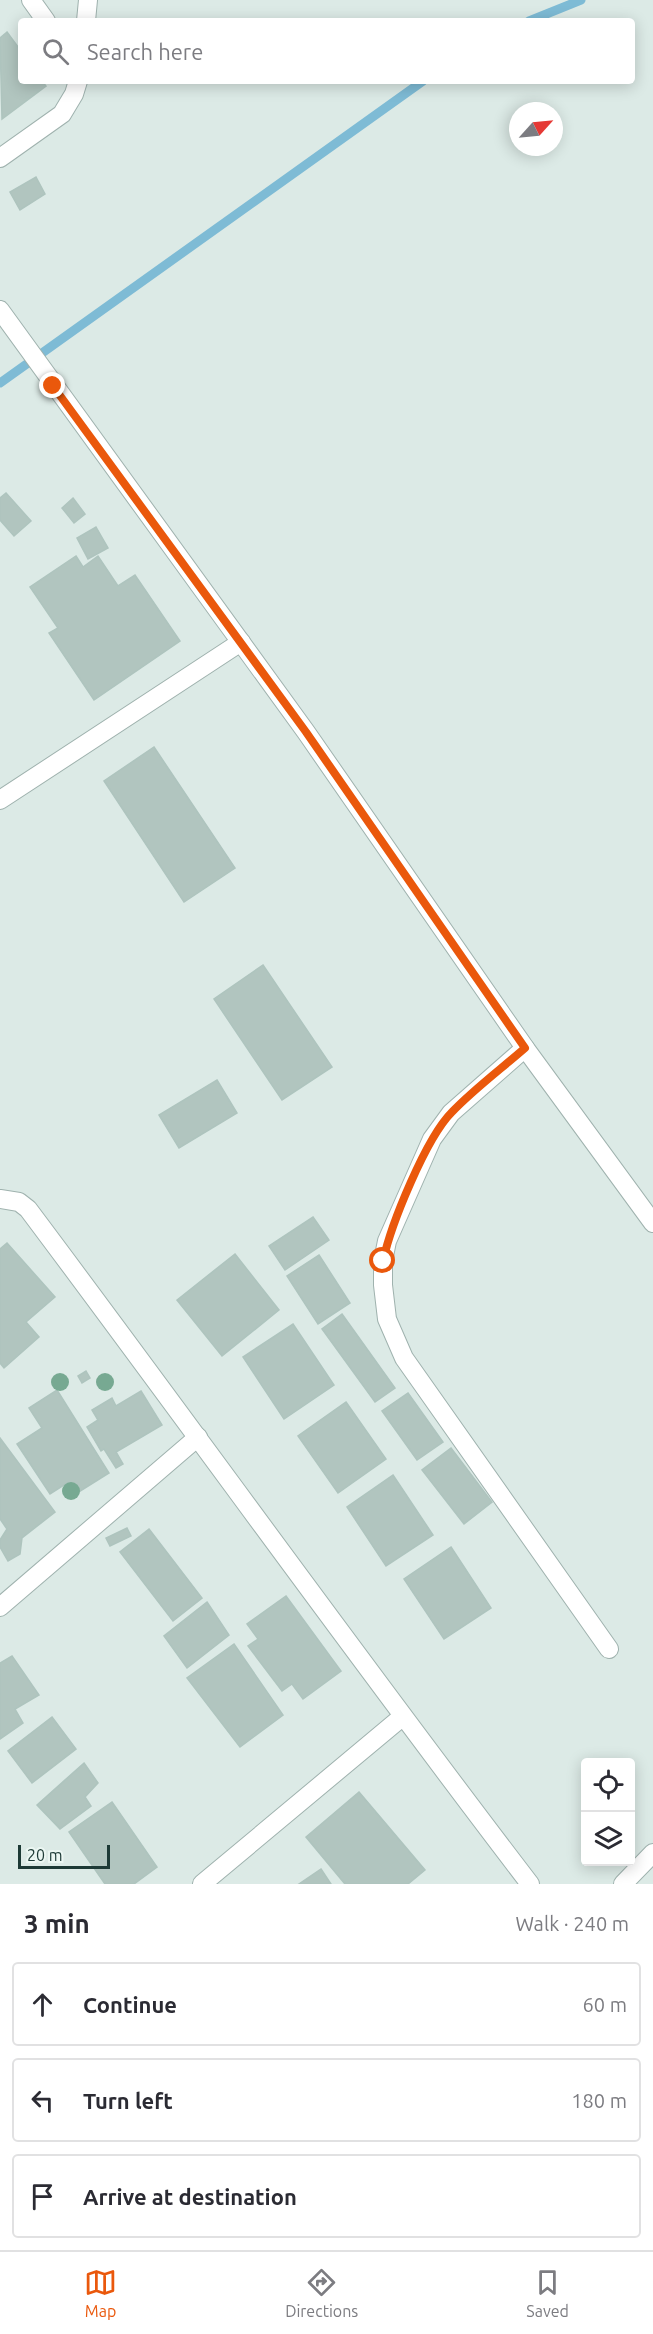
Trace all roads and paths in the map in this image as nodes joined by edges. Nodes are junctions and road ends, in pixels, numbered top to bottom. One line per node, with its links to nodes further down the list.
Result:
1 (31, 0): 3 (street)
2 (88, 0): 4 (street)
3 (44, 18)
4 (86, 18)
5 (77, 84): 6 (street)
6 (0, 158)
7 (0, 310): 8 (street)
8 (241, 642): 9 (street); 10 (street)
9 (0, 800)
10 (525, 1048): 12 (street); 15 (street)
11 (0, 1199): 13 (street)
12 (653, 1223)
13 (198, 1437): 14 (street); 16 (street)
14 (0, 1606)
15 (609, 1649)
16 (402, 1717): 18 (street); 19 (street)
17 (653, 1853): 20 (street)
18 (202, 1884)
19 (530, 1884)
20 (623, 1884)

